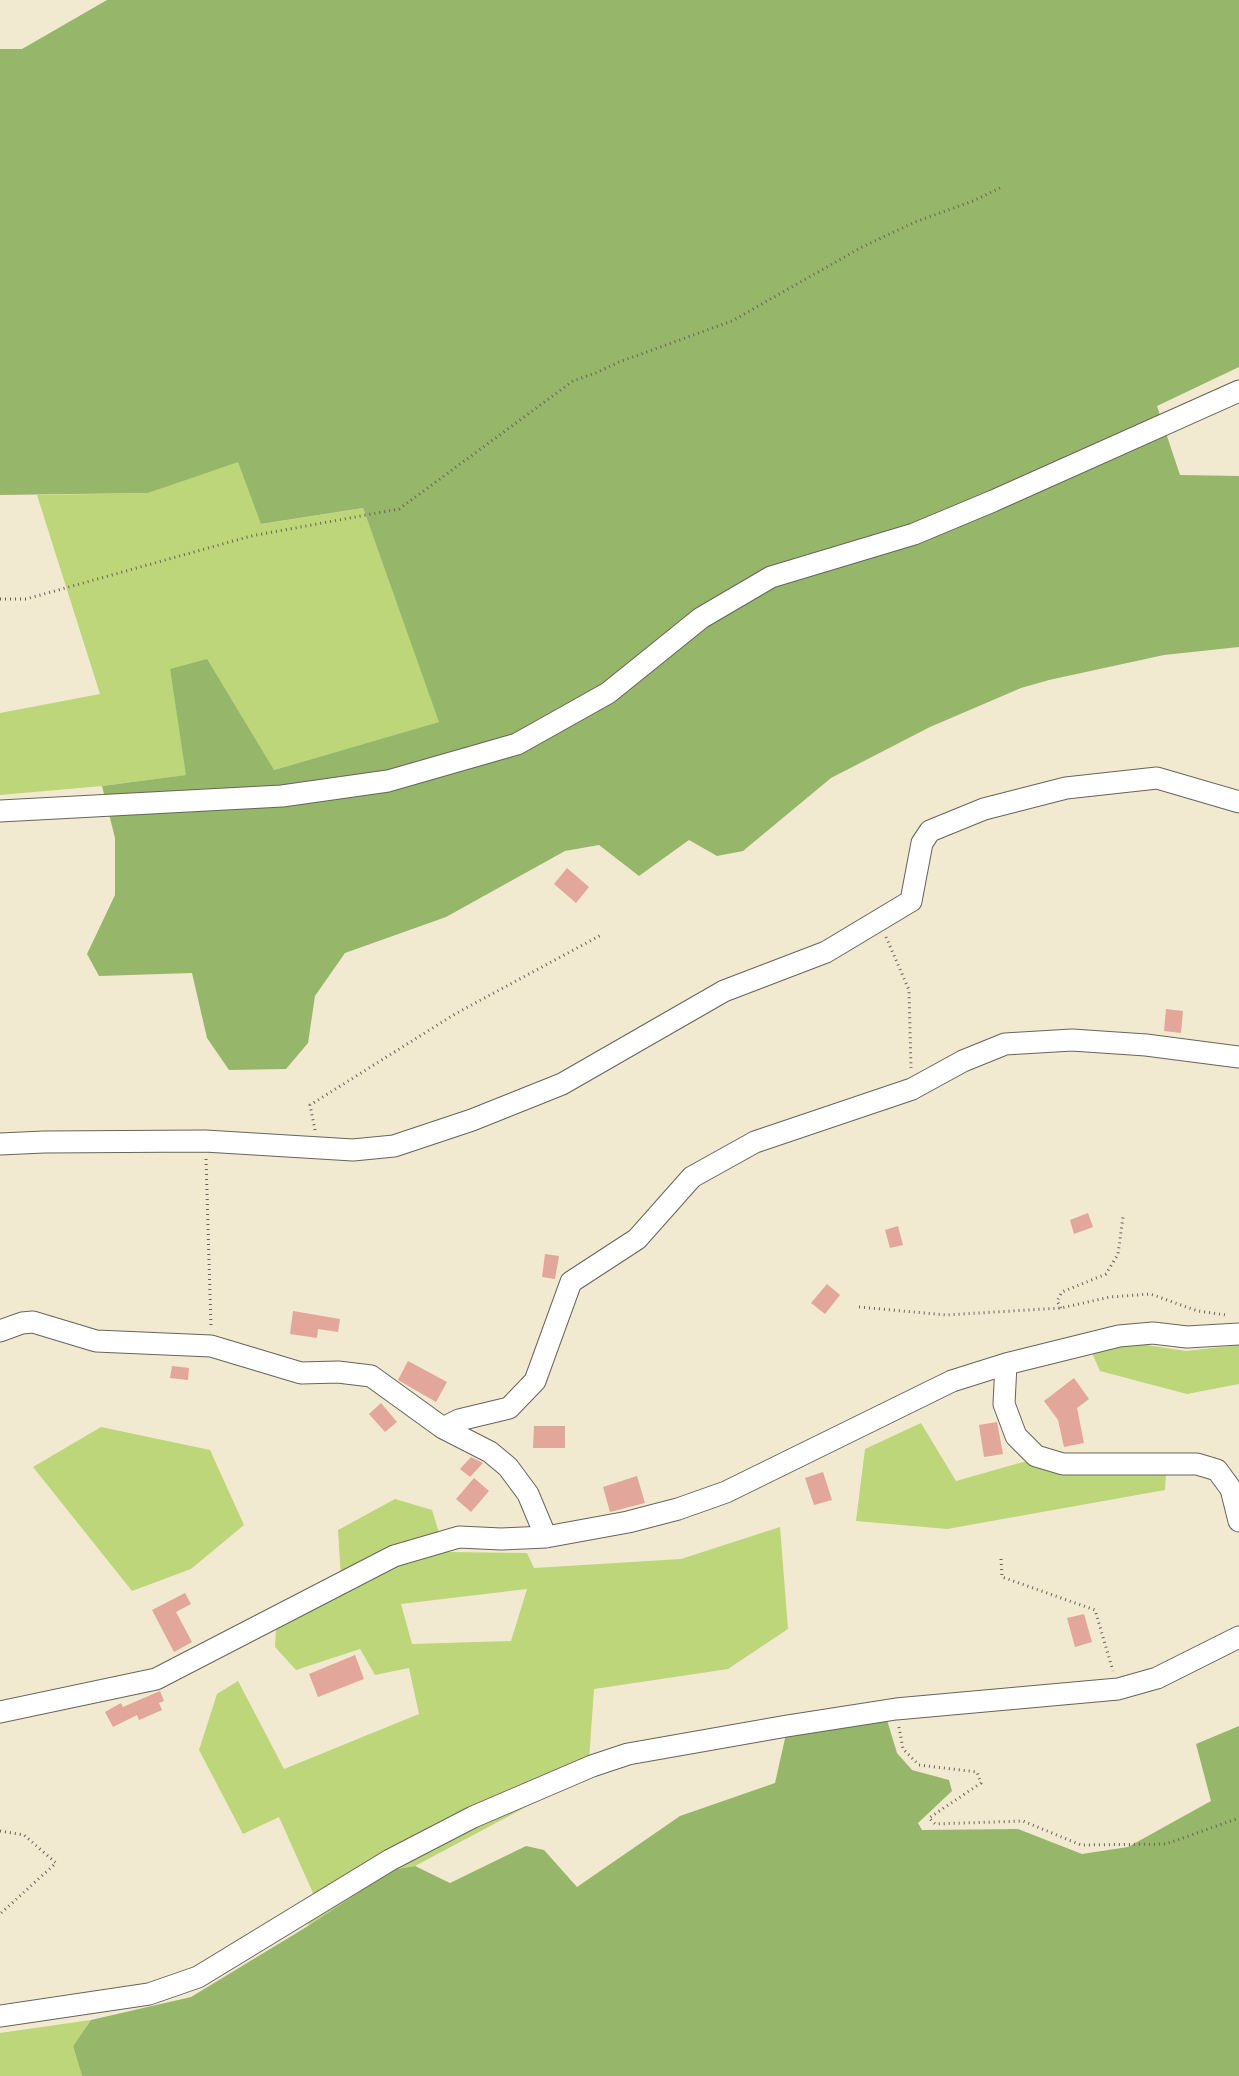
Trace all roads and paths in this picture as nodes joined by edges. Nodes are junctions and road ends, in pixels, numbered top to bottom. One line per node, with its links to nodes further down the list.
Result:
1 (1000, 188): 3 (path)
2 (1239, 391): 5 (street)
3 (0, 599)
4 (1239, 802): 6 (street)
5 (0, 811)
6 (879, 920): 9 (path); 12 (street)
7 (603, 934): 12 (path)
8 (1239, 1057): 9 (street)
9 (912, 1089): 20 (street)
10 (205, 1141): 11 (street); 12 (street); 18 (path)
11 (0, 1144)
12 (319, 1148)
13 (1123, 1216): 15 (path)
14 (859, 1307): 15 (path)
15 (1060, 1308): 16 (path)
16 (1235, 1325): 19 (street)
17 (0, 1331): 18 (street)
18 (211, 1346): 20 (street)
19 (1006, 1364): 21 (street); 22 (street)
20 (443, 1428): 22 (street)
21 (1239, 1520)
22 (546, 1537): 27 (street)
23 (1001, 1559): 25 (path)
24 (1239, 1637): 25 (street)
25 (1118, 1689): 26 (street)
26 (896, 1709): 28 (path); 31 (street)
27 (0, 1712)
28 (1239, 1818)
29 (0, 1831): 30 (path)
30 (0, 1914)
31 (0, 2016)

